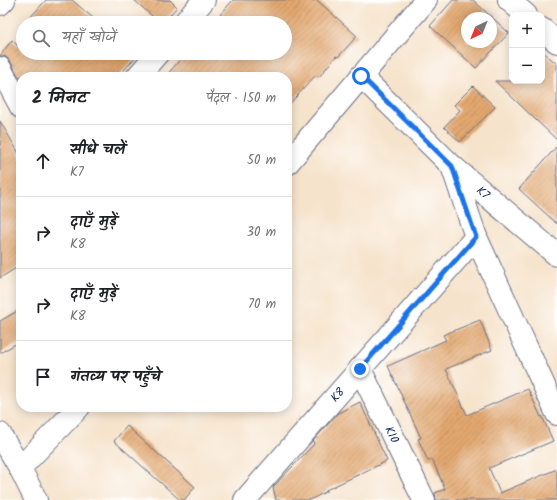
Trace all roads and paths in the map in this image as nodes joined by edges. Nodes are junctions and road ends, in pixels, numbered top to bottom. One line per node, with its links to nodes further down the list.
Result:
1 (4, 0): 5 (street)
2 (204, 0): 7 (street)
3 (426, 0): 13 (street)
4 (509, 0): 6 (street)
5 (0, 4)
6 (523, 12)
7 (190, 16)
8 (545, 32): 9 (street)
9 (557, 42)
10 (152, 60): 12 (street)
11 (0, 68): 14 (street)
12 (141, 72)
13 (361, 76): 15 (street); 16 (street, K7)
14 (16, 98)
15 (292, 158)
16 (452, 166): 17 (street); 18 (street, K7)
17 (476, 237): 19 (street, K8); 21 (street)
18 (557, 255)
19 (360, 369): 24 (street, K8); 26 (street, K10)
20 (74, 412): 23 (street)
21 (557, 414)
22 (0, 434): 23 (street)
23 (20, 468): 25 (street)
24 (248, 499)
25 (36, 500)
26 (424, 500)

